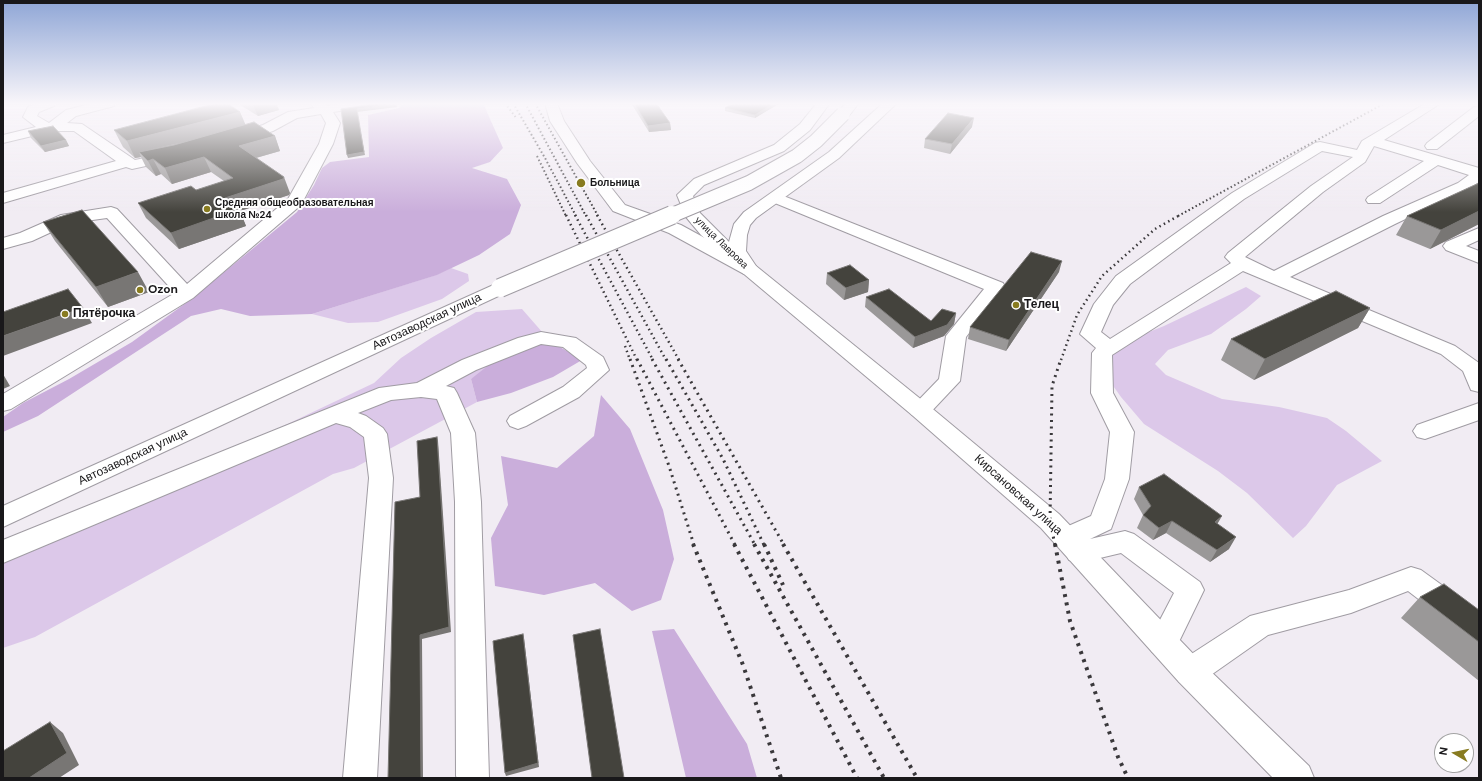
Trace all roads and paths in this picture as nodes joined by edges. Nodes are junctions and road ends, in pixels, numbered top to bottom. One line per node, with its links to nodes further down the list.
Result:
1 (96, 139): 15 (main road)
2 (230, 139): 10 (main road)
3 (328, 139): 26 (main road)
4 (569, 139): 24 (main road)
5 (790, 139): 24 (main road, улица Лаврова)
6 (818, 139): 36 (main road, Автозаводская улица, bridge)
7 (851, 139): 18 (main road)
8 (1380, 139): 12 (main road)
9 (1441, 139): 11 (main road)
10 (225, 141)
11 (1432, 146)
12 (1367, 148): 14 (main road); 23 (main road); 27 (main road)
13 (182, 153): 15 (main road)
14 (1436, 160): 16 (main road); 19 (main road)
15 (128, 162): 17 (main road)
16 (1479, 174): 25 (main road)
17 (3, 198)
18 (776, 198): 24 (main road); 31 (main road)
19 (1374, 200)
20 (1479, 233): 22 (main road)
21 (3, 244): 26 (main road)
22 (1479, 258)
23 (1242, 264): 25 (main road); 27 (main road)
24 (750, 270): 31 (main road, Кирсановская улица)
25 (1274, 278): 28 (main road)
26 (186, 294): 30 (main road)
27 (1110, 348): 37 (main road)
28 (1479, 385)
29 (421, 390): 33 (main road); 34 (main road); 42 (main road)
30 (3, 404)
31 (920, 410): 37 (main road, Кирсановская улица)
32 (1479, 410): 35 (main road)
33 (334, 415): 38 (main road); 43 (main road)
34 (518, 421)
35 (1425, 431)
36 (3, 518)
37 (1072, 545): 40 (main road, Кирсановская улица); 40 (main road)
38 (3, 552)
39 (1479, 628): 41 (main road)
40 (1163, 642): 41 (main road, Кирсановская улица)
41 (1190, 672): 44 (main road, Кирсановская улица)
42 (473, 776)
43 (360, 778)
44 (1297, 778)

